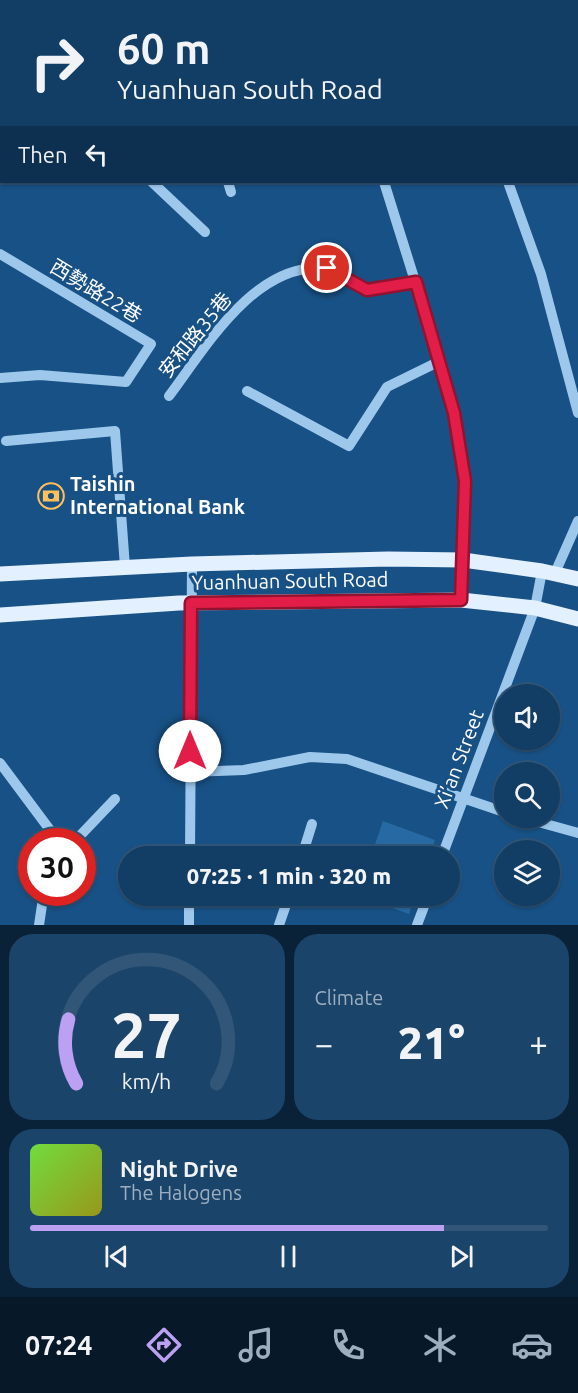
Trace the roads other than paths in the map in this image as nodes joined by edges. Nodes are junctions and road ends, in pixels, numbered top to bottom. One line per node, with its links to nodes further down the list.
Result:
1 (153, 183): 4 (street)
2 (384, 183): 6 (street)
3 (508, 183): 11 (street)
4 (205, 232)
5 (0, 254): 8 (street, 西勢路22巷)
6 (416, 282): 7 (street); 10 (street, 安和路35巷)
7 (440, 361): 9 (street); 14 (street)
8 (0, 378)
9 (247, 391)
10 (169, 396)
11 (578, 413)
12 (6, 441): 16 (street)
13 (578, 521): 17 (street, Xi’an Street)
14 (463, 560): 15 (main road, Yuanhuan South Road); 17 (main road, Yuanhuan South Road); 20 (street)
15 (192, 564): 16 (main road, Yuanhuan South Road); 21 (street)
16 (125, 567): 18 (main road, Yuanhuan South Road)
17 (549, 572): 19 (main road, Yuanhuan South Road); 22 (street, Xi’an Street)
18 (0, 574)
19 (578, 579)
20 (461, 600): 21 (main road, Yuanhuan South Road); 22 (main road, Yuanhuan South Road)
21 (191, 603): 23 (main road, Yuanhuan South Road); 26 (street)
22 (535, 608): 24 (main road, Yuanhuan South Road); 28 (street, Xi’an Street)
23 (0, 615)
24 (578, 619)
25 (0, 763): 31 (street)
26 (190, 772): 28 (street); 35 (street)
27 (115, 799): 32 (street)
28 (462, 800): 29 (street); 37 (street, Xi’an Street)
29 (494, 809)
30 (312, 824): 36 (street)
31 (49, 828)
32 (87, 828)
33 (560, 828): 34 (street)
34 (578, 833)
35 (189, 846)
36 (305, 846)
37 (446, 846)
38 (42, 906): 42 (street)
39 (189, 906): 43 (street)
40 (286, 906): 44 (street)
41 (424, 906): 45 (street)
42 (39, 925)
43 (189, 925)
44 (279, 925)
45 (417, 925)

